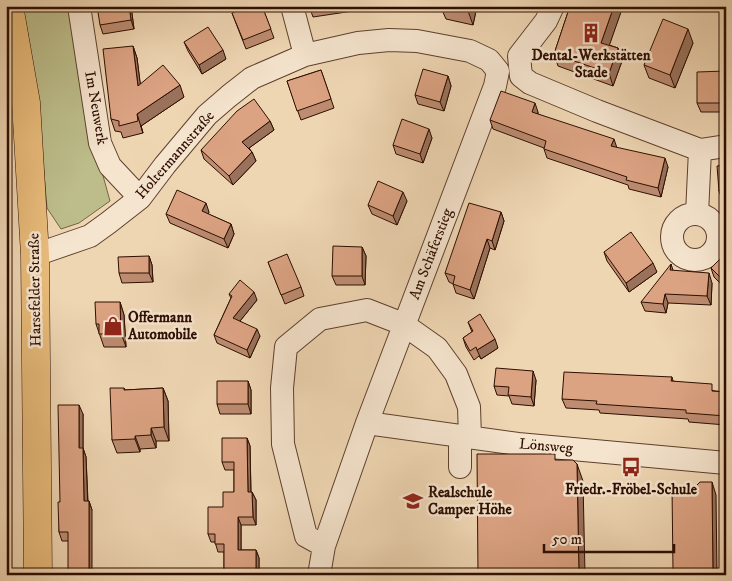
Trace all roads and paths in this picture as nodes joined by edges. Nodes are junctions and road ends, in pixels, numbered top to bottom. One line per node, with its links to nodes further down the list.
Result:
1 (9, 6): 11 (main road, Harsefelder Straße)
2 (79, 6): 9 (street, Im Neuwerk)
3 (292, 6): 5 (street)
4 (553, 6): 8 (street)
5 (304, 55): 6 (street, Holtermannstraße); 9 (street, Holtermannstraße)
6 (495, 86): 12 (street, Am Schäferstieg)
7 (726, 146): 8 (street)
8 (700, 150): 10 (street)
9 (140, 198): 11 (street, Holtermannstraße)
10 (697, 214)
11 (35, 255): 18 (main road, Harsefelder Straße)
12 (403, 324): 13 (street, Am Schäferstieg); 14 (street); 17 (street)
13 (367, 423): 14 (street, Lönsweg); 17 (street, Am Schäferstieg)
14 (465, 437): 15 (street, Lönsweg); 16 (street)
15 (726, 463)
16 (460, 467)
17 (324, 546): 19 (street, Am Schäferstieg)
18 (38, 575)
19 (319, 575)

